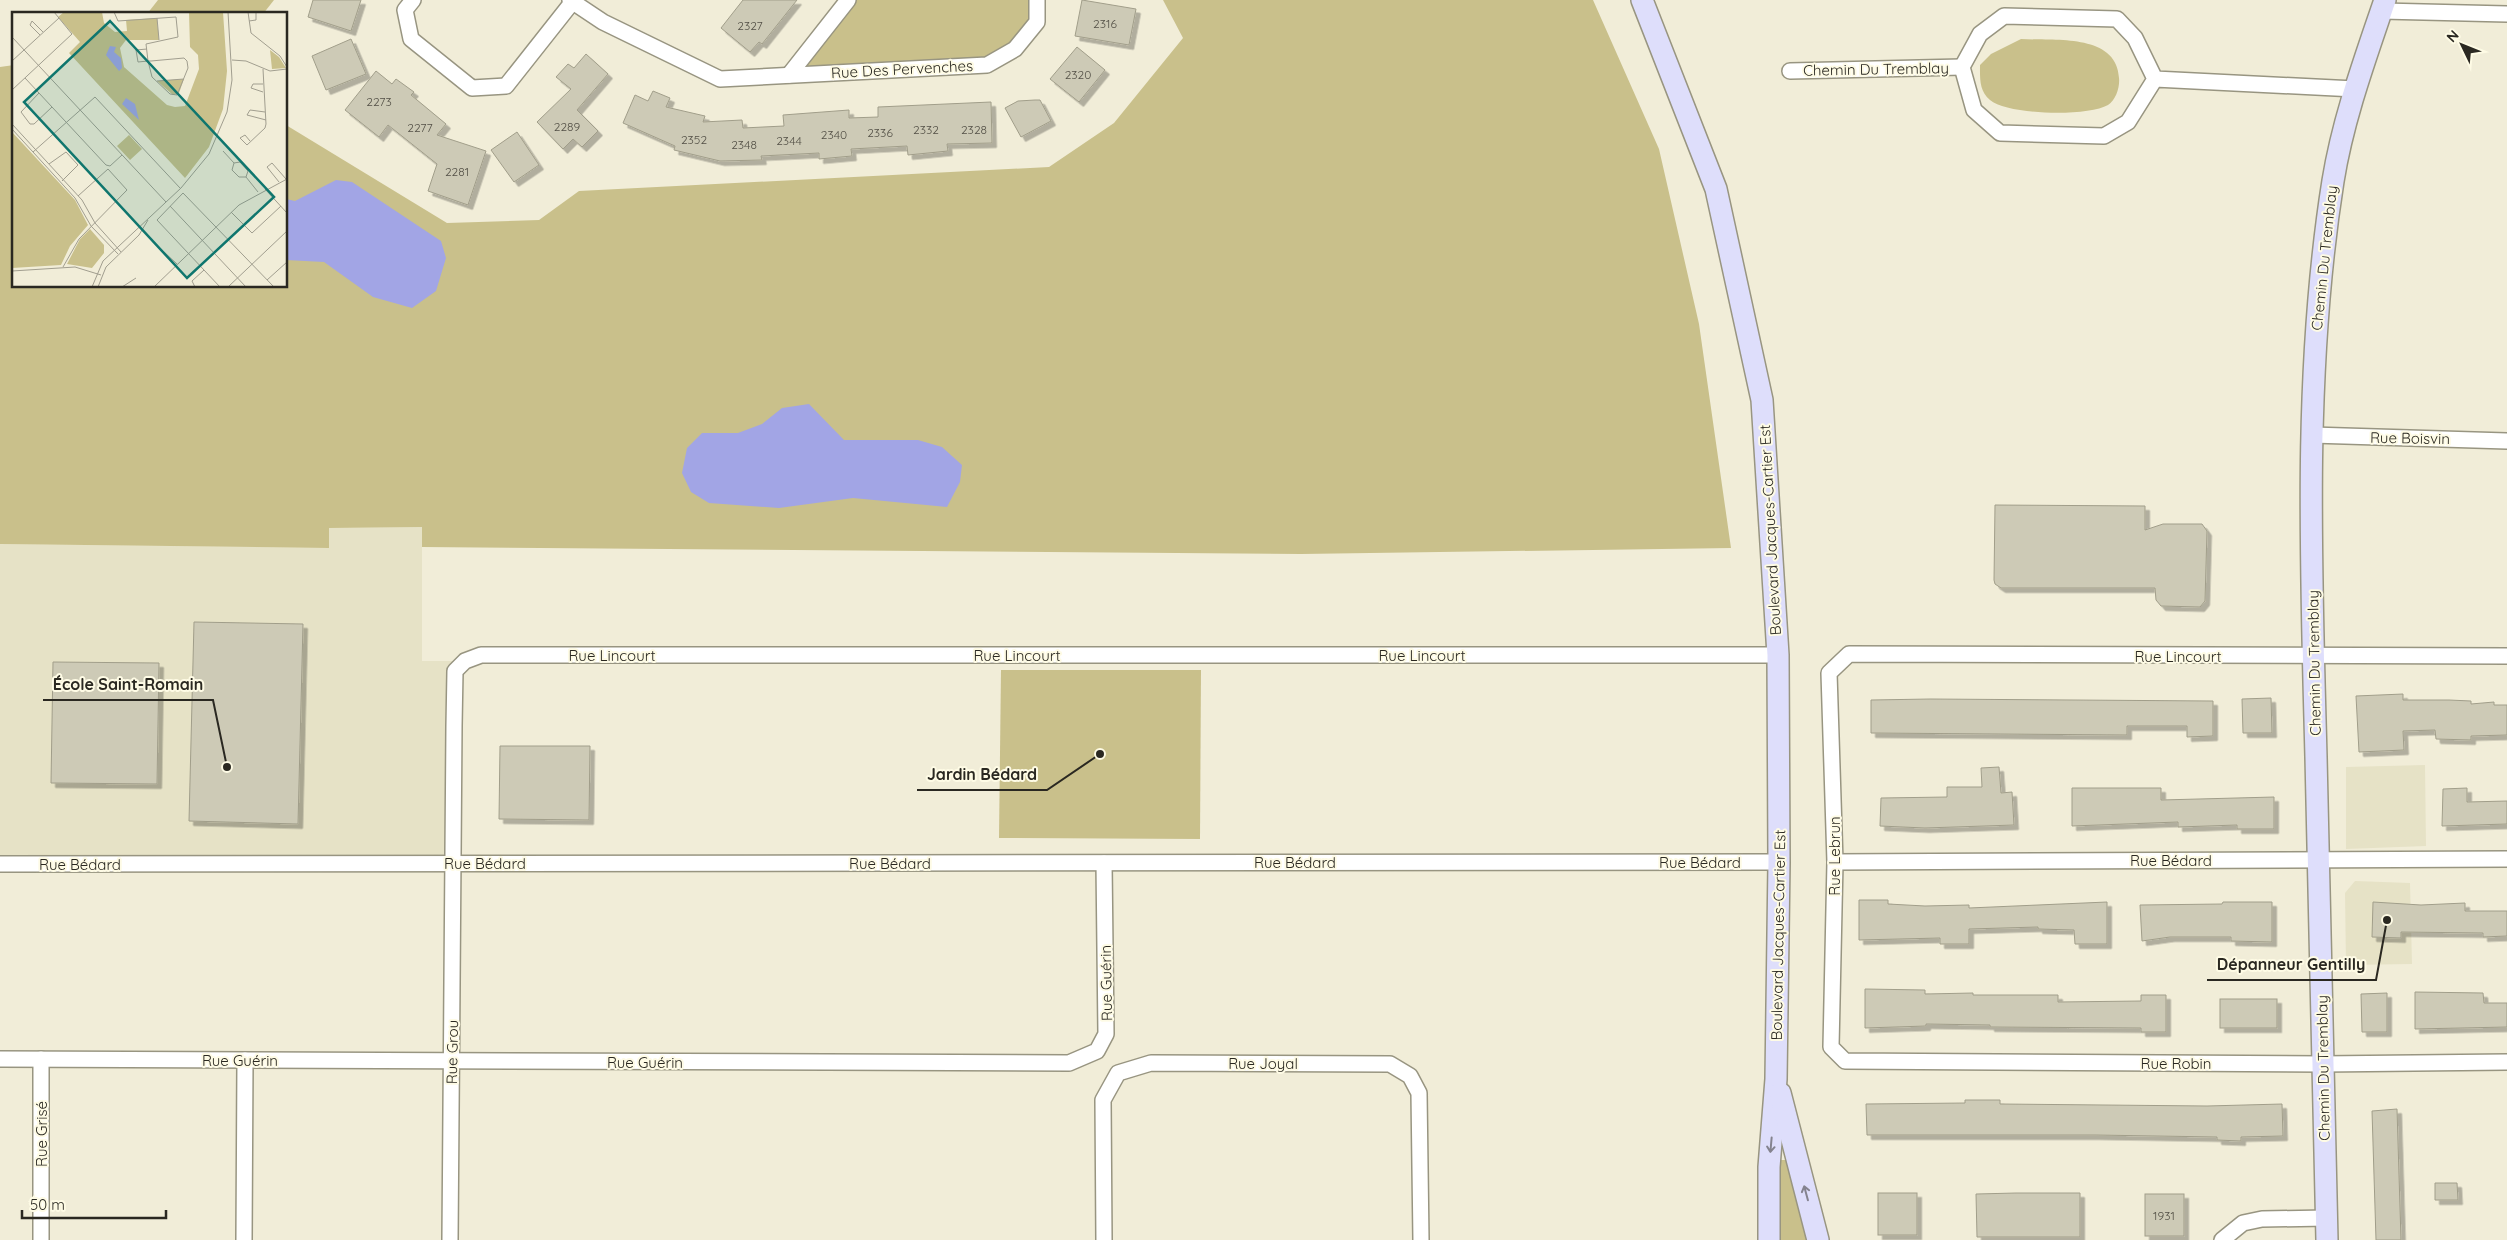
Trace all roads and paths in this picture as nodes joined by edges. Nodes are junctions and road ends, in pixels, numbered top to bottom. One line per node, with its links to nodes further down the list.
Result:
1 (413, 0): 5 (street)
2 (848, 0): 10 (street)
3 (1037, 0): 10 (street, Rue Des Pervenches)
4 (1642, 0): 16 (main road, Boulevard Jacques-Cartier Est)
5 (572, 1): 10 (street, Rue Des Pervenches)
6 (2383, 6): 7 (street); 12 (main road, Chemin Du Tremblay)
7 (2507, 14)
8 (1962, 67): 9 (street, Chemin Du Tremblay); 11 (street, Chemin Du Tremblay); 11 (street, Chemin Du Tremblay)
9 (1790, 71)
10 (789, 75)
11 (2155, 79): 12 (street)
12 (2355, 89): 13 (main road, Chemin Du Tremblay)
13 (2312, 436): 14 (street, Rue Boisvin); 17 (main road, Chemin Du Tremblay)
14 (2507, 440)
15 (1849, 654): 17 (street, Rue Lincourt); 22 (street, Rue Lebrun)
16 (1778, 655): 21 (main road, Boulevard Jacques-Cartier Est); 25 (street, Rue Lincourt)
17 (2313, 656): 18 (street, Rue Lincourt); 19 (main road, Chemin Du Tremblay)
18 (2507, 656)
19 (2319, 859): 20 (street, Rue Bédard); 22 (street, Rue Bédard); 32 (main road, Chemin Du Tremblay)
20 (2507, 859)
21 (1779, 862): 23 (street, Rue Bédard); 33 (main road, Boulevard Jacques-Cartier Est)
22 (1835, 862): 30 (street, Rue Lebrun)
23 (1104, 863): 25 (street, Rue Bédard); 29 (street, Rue Guérin)
24 (0, 864): 25 (street, Rue Bédard)
25 (454, 864): 29 (street, Rue Grou)
26 (0, 1059): 27 (street, Rue Guérin)
27 (41, 1059): 28 (street, Rue Guérin); 35 (street, Rue Grisé)
28 (244, 1060): 29 (street, Rue Guérin); 36 (street)
29 (452, 1061): 37 (street, Rue Grou)
30 (1845, 1061): 32 (street, Rue Robin)
31 (2507, 1062): 32 (street, Rue Robin)
32 (2322, 1064): 34 (main road, Chemin Du Tremblay)
33 (1776, 1079): 40 (main road, Boulevard Jacques-Cartier Est, one-way to 40); 41 (main road, Boulevard Jacques-Cartier Est, one-way to 33)
34 (2327, 1218): 42 (street); 43 (main road, Chemin Du Tremblay)
35 (41, 1240)
36 (244, 1240)
37 (450, 1240)
38 (1104, 1240): 39 (street, Rue Joyal)
39 (1421, 1240)
40 (1769, 1240)
41 (1818, 1240)
42 (2222, 1240)
43 (2327, 1240)

